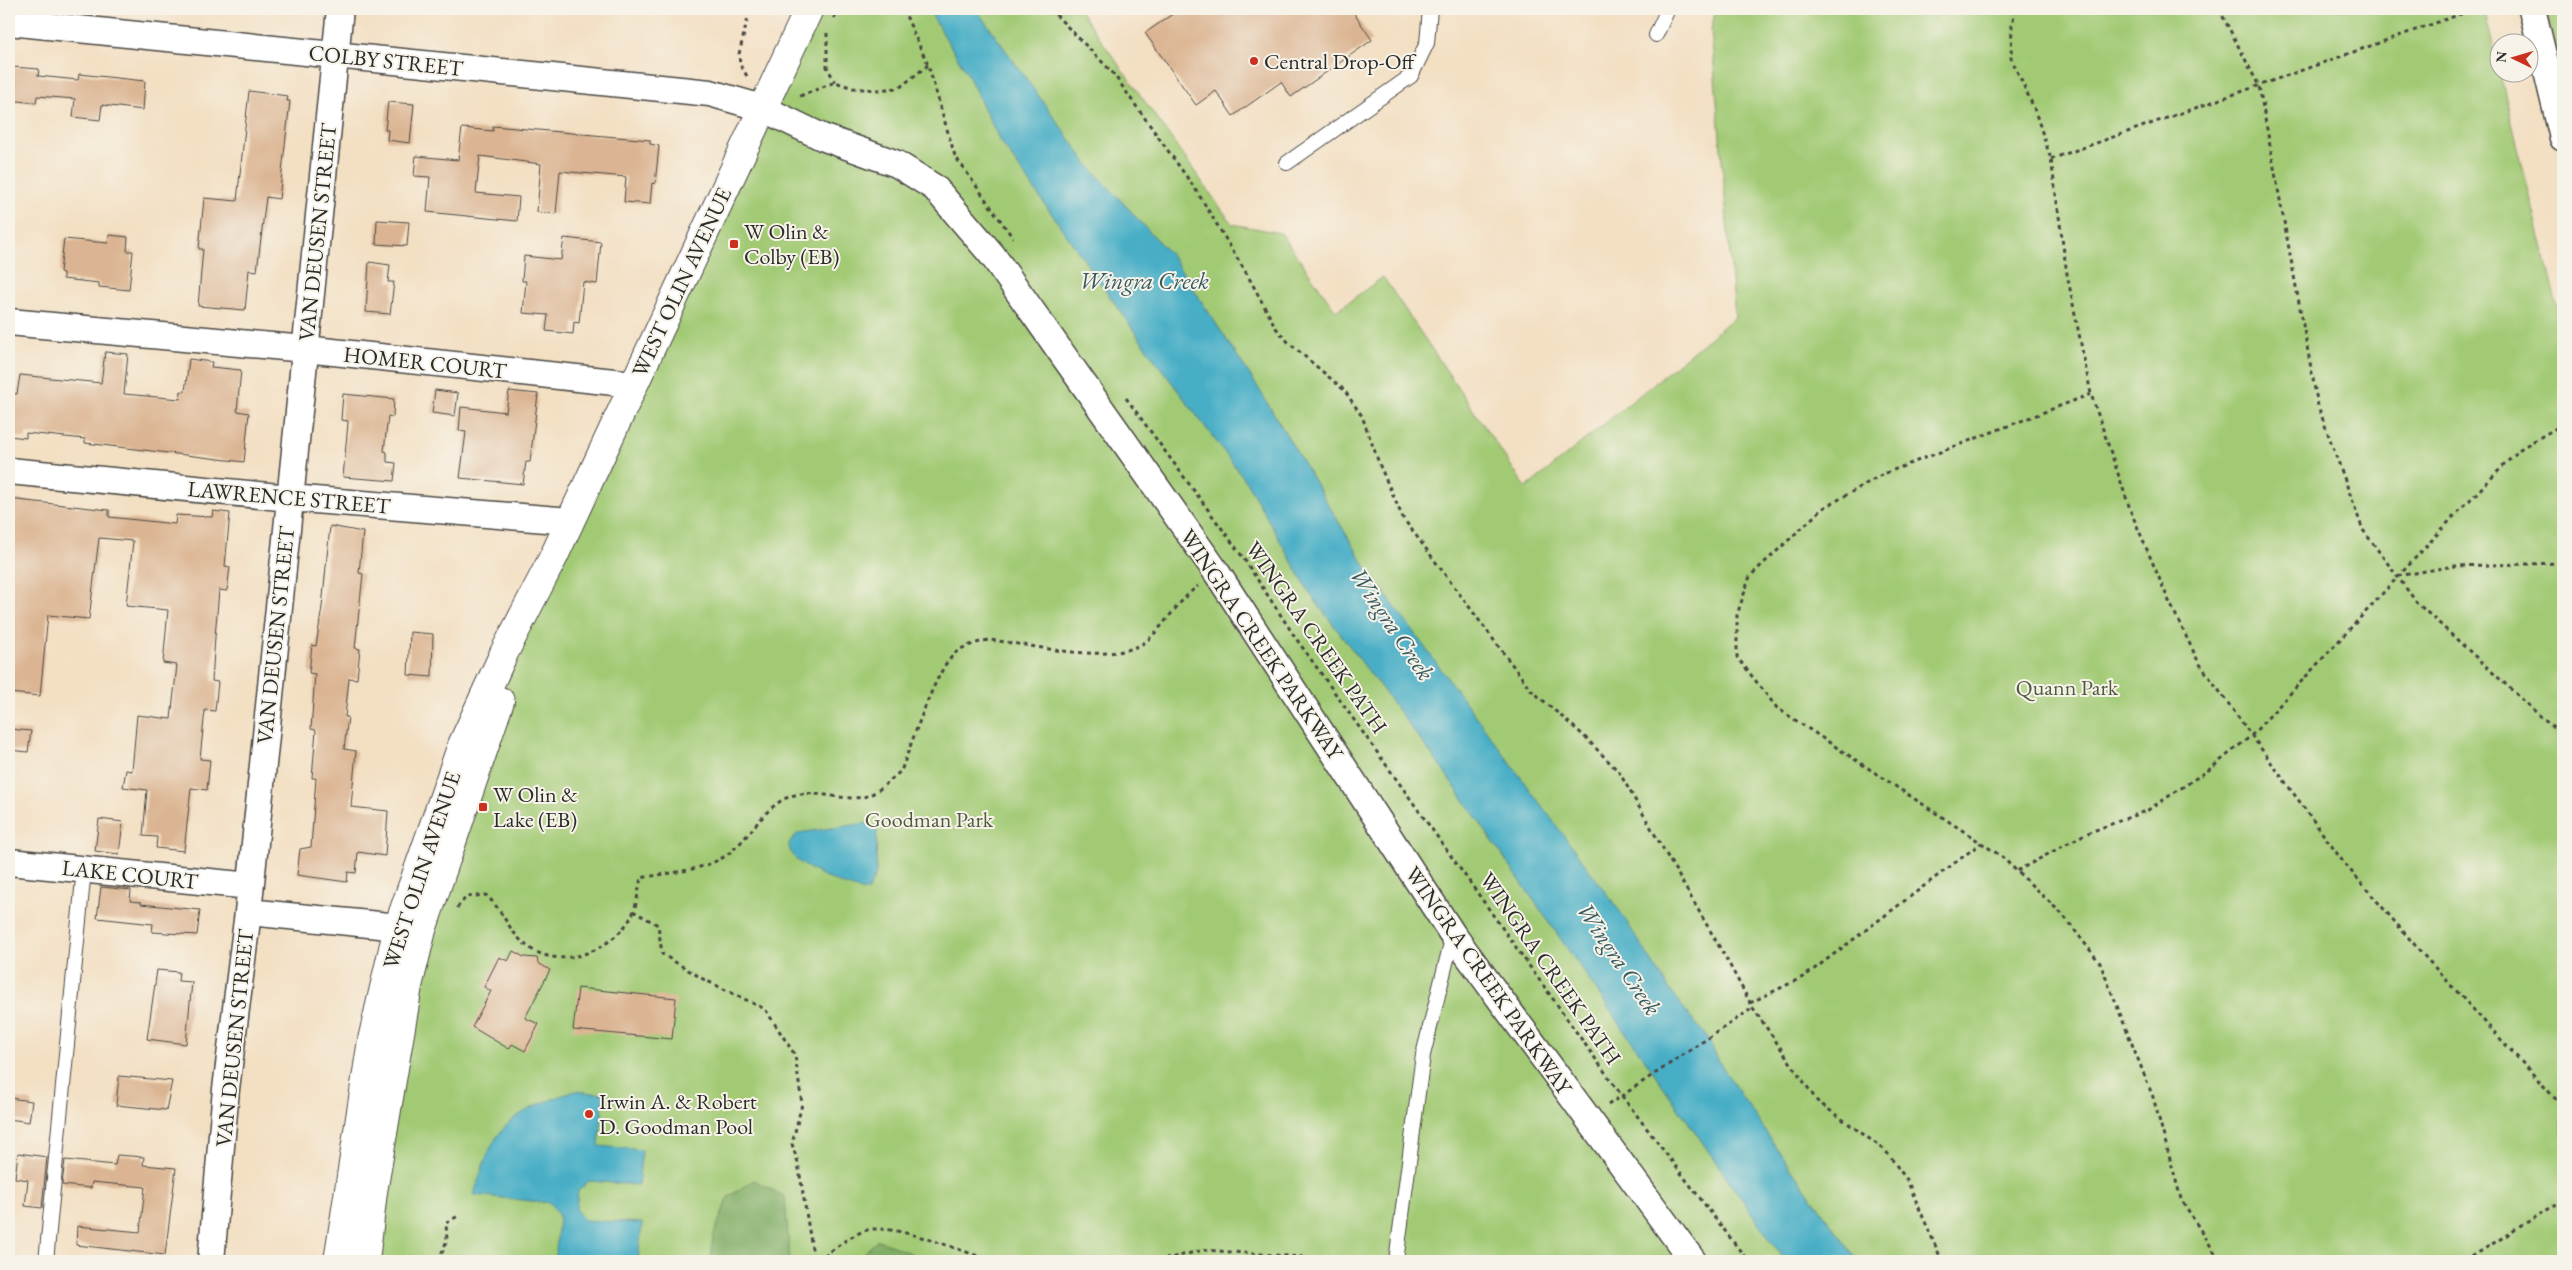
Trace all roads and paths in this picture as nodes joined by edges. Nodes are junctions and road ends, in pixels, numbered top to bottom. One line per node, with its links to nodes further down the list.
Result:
1 (340, 9): 15 (street, VAN DEUSEN STREET)
2 (750, 9): 17 (path)
3 (809, 9): 21 (street, WEST OLIN AVENUE)
4 (838, 9): 18 (path)
5 (904, 9): 16 (path)
6 (1050, 9): 51 (path)
7 (1430, 9): 24 (lane)
8 (1668, 9): 14 (lane)
9 (2016, 9): 23 (path)
10 (2219, 9): 19 (path)
11 (2474, 9): 19 (path)
12 (2532, 9): 22 (street)
13 (9, 22): 15 (street, COLBY STREET)
14 (1656, 35)
15 (336, 55): 21 (street, COLBY STREET); 27 (street, VAN DEUSEN STREET)
16 (928, 65): 18 (path); 25 (path)
17 (747, 76)
18 (835, 82): 20 (path)
19 (2259, 86): 23 (path); 38 (path)
20 (800, 96)
21 (762, 108): 28 (street, WEST OLIN AVENUE); 37 (street, WINGRA CREEK PARKWAY)
22 (2563, 138)
23 (2051, 159): 30 (path)
24 (1287, 163)
25 (1018, 246)
26 (9, 322): 27 (street, HOMER COURT)
27 (305, 349): 28 (street, HOMER COURT); 33 (street, VAN DEUSEN STREET)
28 (633, 384): 34 (street, WEST OLIN AVENUE)
29 (1121, 391): 35 (path, WINGRA CREEK PATH)
30 (2092, 394): 39 (path); 41 (path)
31 (2563, 424): 38 (path)
32 (9, 471): 33 (street, LAWRENCE STREET)
33 (290, 498): 34 (street, LAWRENCE STREET); 45 (street, VAN DEUSEN STREET)
34 (570, 521): 49 (street, WEST OLIN AVENUE)
35 (1242, 556): 37 (path); 53 (path, WINGRA CREEK PATH)
36 (2563, 563): 38 (path)
37 (1217, 573): 47 (path); 50 (street, WINGRA CREEK PARKWAY)
38 (2398, 576): 39 (path); 40 (path)
39 (2251, 736): 44 (path); 54 (path)
40 (2563, 737)
41 (1981, 843): 44 (path); 51 (path)
42 (9, 862): 43 (street, LAKE COURT)
43 (84, 869): 45 (street, LAKE COURT); 58 (lane)
44 (2017, 871): 72 (path)
45 (250, 886): 48 (street, VAN DEUSEN STREET)
46 (452, 908): 47 (path)
47 (633, 911): 63 (path)
48 (248, 912): 49 (street); 59 (street, VAN DEUSEN STREET)
49 (410, 928): 60 (street, WEST OLIN AVENUE); 61 (street, WEST OLIN AVENUE)
50 (1453, 935): 55 (street, WINGRA CREEK PARKWAY); 68 (lane)
51 (1750, 1003): 52 (path)
52 (1753, 1008): 53 (path); 71 (path)
53 (1622, 1096): 55 (path); 70 (path, WINGRA CREEK PATH)
54 (2563, 1107)
55 (1587, 1118): 69 (street, WINGRA CREEK PARKWAY)
56 (2563, 1200): 73 (path)
57 (458, 1216): 62 (path)
58 (46, 1261)
59 (211, 1261)
60 (338, 1261)
61 (365, 1261)
62 (443, 1261)
63 (814, 1261)
64 (818, 1261): 65 (path)
65 (993, 1261)
66 (1157, 1261): 67 (path)
67 (1358, 1261)
68 (1396, 1261)
69 (1693, 1261)
70 (1748, 1261)
71 (1942, 1261)
72 (2220, 1261)
73 (2465, 1261)

